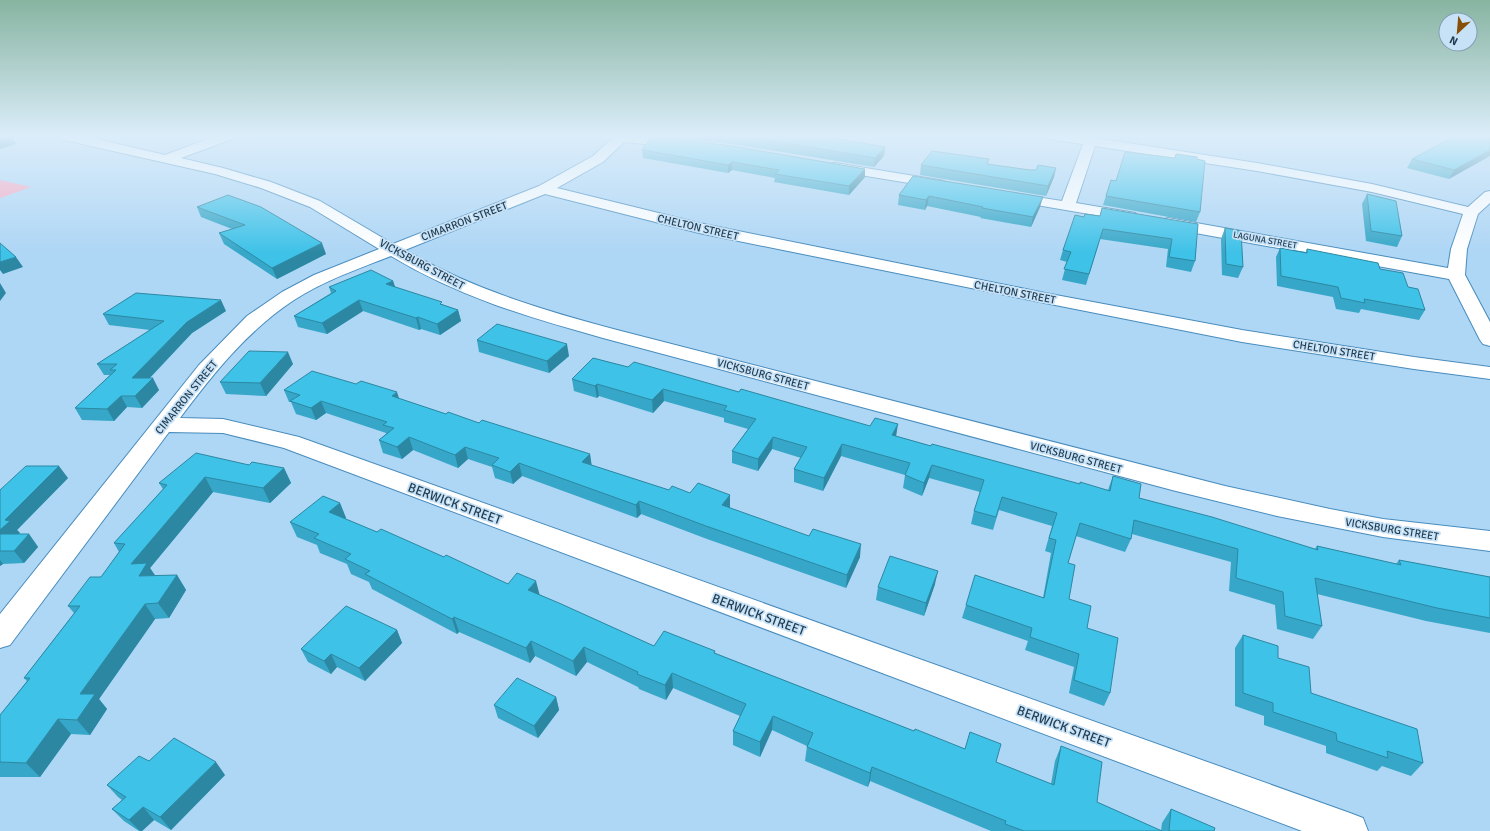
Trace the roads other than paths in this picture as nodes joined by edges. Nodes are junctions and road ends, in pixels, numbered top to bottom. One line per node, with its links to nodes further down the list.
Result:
1 (228, 174): 12 (street, VICKSBURG STREET)
2 (571, 174): 7 (street, CIMARRON STREET)
3 (877, 174): 6 (street)
4 (1079, 174): 10 (street)
5 (1298, 174): 11 (street)
6 (950, 186)
7 (544, 189): 12 (street, CIMARRON STREET); 15 (street, CHELTON STREET)
8 (996, 194): 10 (street, LAGUNA STREET)
9 (1490, 195): 11 (street)
10 (1067, 206): 13 (street, LAGUNA STREET)
11 (1471, 212): 13 (street)
12 (392, 249): 16 (street, CIMARRON STREET); 17 (street, VICKSBURG STREET)
13 (1456, 275): 14 (street)
14 (1490, 340)
15 (1490, 373)
16 (163, 425): 18 (street, CIMARRON STREET); 19 (street, BERWICK STREET)
17 (1490, 541)
18 (0, 636)
19 (1350, 831)

